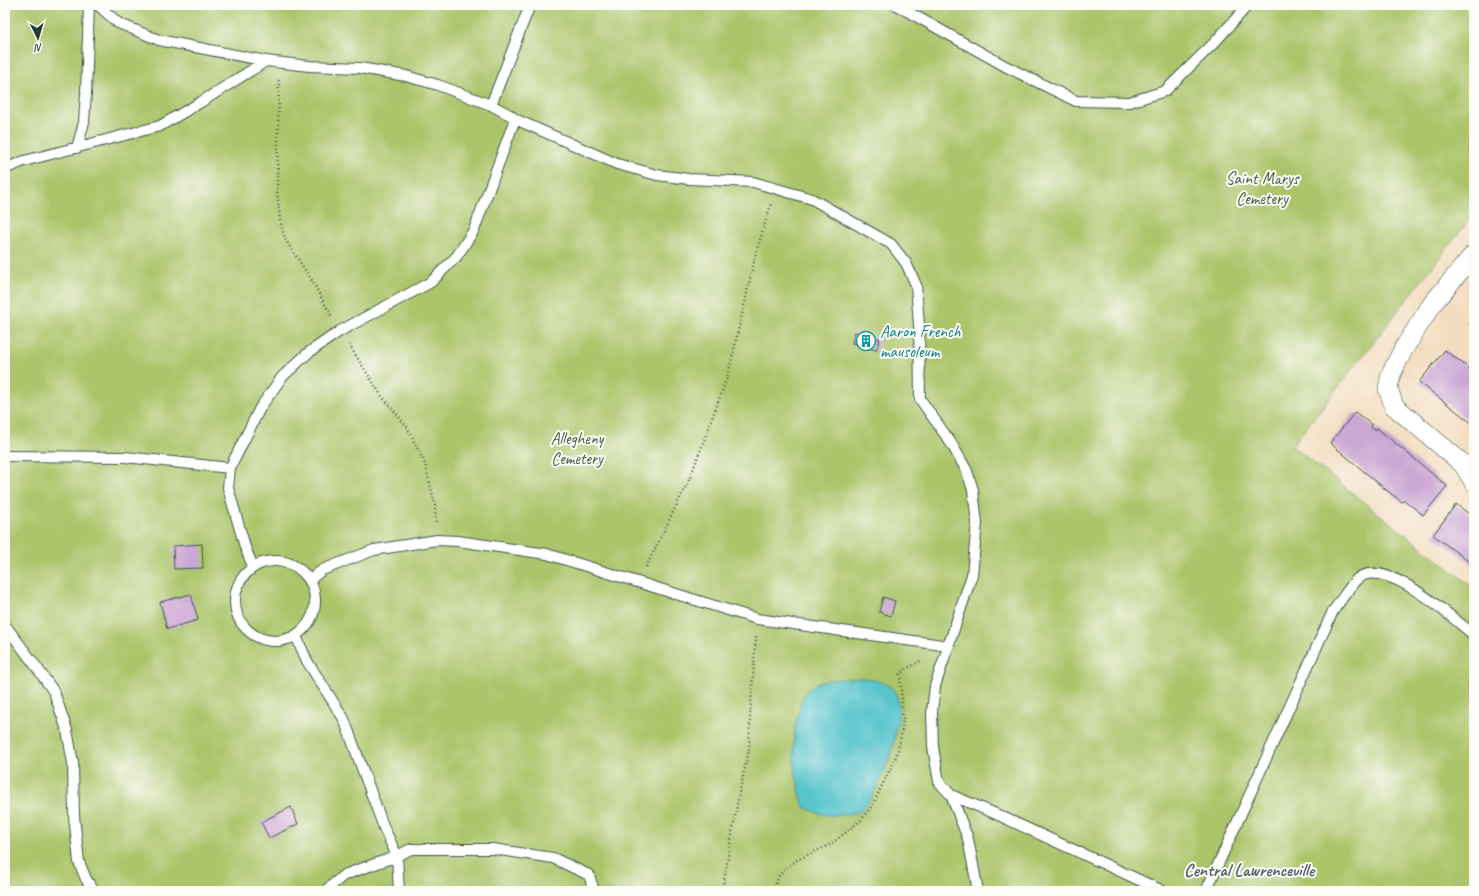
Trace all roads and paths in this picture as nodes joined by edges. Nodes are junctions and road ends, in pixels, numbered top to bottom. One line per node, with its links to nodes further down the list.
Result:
1 (89, 5): 9 (lane)
2 (98, 5): 6 (lane)
3 (530, 5): 7 (lane)
4 (896, 5): 5 (lane)
5 (1248, 5)
6 (266, 61): 7 (lane); 9 (lane); 13 (path)
7 (491, 105): 8 (lane)
8 (514, 119): 11 (lane); 13 (lane)
9 (77, 148): 10 (lane)
10 (5, 170)
11 (776, 189): 20 (path); 25 (lane)
12 (1474, 254): 16 (street)
13 (340, 331): 15 (lane); 17 (path)
14 (5, 456): 15 (lane)
15 (230, 468): 18 (lane)
16 (1474, 482)
17 (437, 540): 19 (lane); 20 (lane)
18 (253, 567): 19 (lane); 24 (lane)
19 (310, 580): 24 (lane)
20 (638, 583): 21 (lane)
21 (757, 620): 25 (lane); 32 (path)
22 (5, 625): 28 (lane)
23 (1474, 635): 36 (lane)
24 (296, 636): 27 (lane)
25 (949, 646): 26 (lane); 33 (path)
26 (951, 795): 34 (lane); 35 (lane)
27 (397, 856): 29 (lane); 30 (lane); 31 (lane)
28 (94, 891)
29 (325, 891)
30 (399, 891)
31 (594, 891)
32 (722, 891)
33 (772, 891)
34 (978, 891)
35 (1163, 891)
36 (1206, 891)

